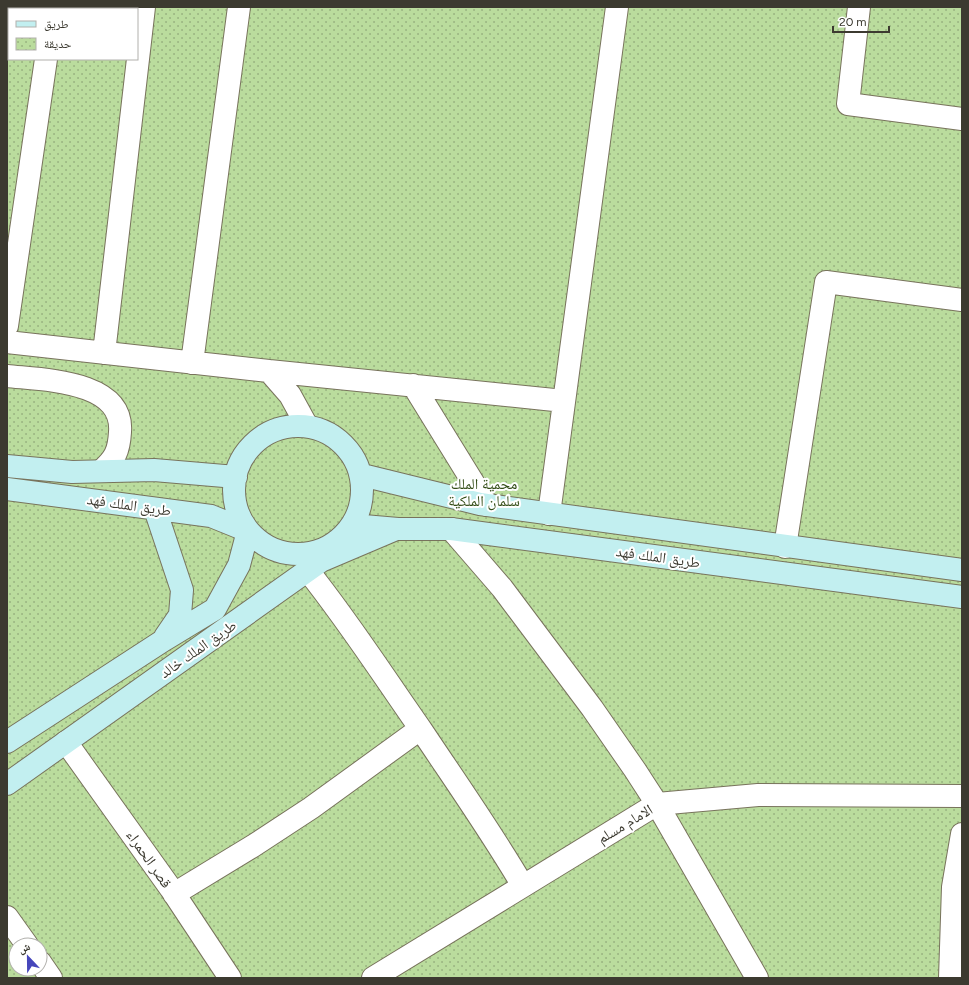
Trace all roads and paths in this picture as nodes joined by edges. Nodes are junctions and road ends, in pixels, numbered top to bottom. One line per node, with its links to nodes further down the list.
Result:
1 (144, 7): 5 (street)
2 (240, 7): 13 (street)
3 (618, 7): 17 (street)
4 (859, 7): 8 (street)
5 (138, 59)
6 (46, 60): 10 (street)
7 (138, 60): 12 (street)
8 (962, 118)
9 (962, 300): 31 (street)
10 (7, 326)
11 (7, 342): 12 (street)
12 (104, 353): 13 (street)
13 (192, 362): 14 (street)
14 (269, 371): 16 (street); 18 (street)
15 (7, 376): 20 (street)
16 (413, 385): 17 (street); 24 (street)
17 (564, 400): 26 (street)
18 (307, 426): 21 (street); 22 (street)
19 (7, 466): 20 (street, طريق الملك فهد)
20 (101, 471): 22 (street, طريق الملك فهد)
21 (362, 475): 24 (street, طريق الملك فهد); 27 (street)
22 (236, 477): 30 (street)
23 (7, 489): 25 (street, طريق الملك فهد)
24 (487, 505): 26 (street, طريق الملك فهد)
25 (155, 510): 30 (street, طريق الملك فهد); 35 (street)
26 (549, 514): 31 (street, طريق الملك فهد)
27 (351, 528): 28 (street, طريق الملك فهد); 30 (street); 32 (street)
28 (398, 529): 29 (street, طريق الملك فهد); 32 (street, طريق الملك خالد)
29 (451, 529): 34 (street, طريق الملك فهد); 41 (street)
30 (248, 531): 35 (street, طريق الملك خالد)
31 (785, 547): 33 (street, طريق الملك فهد)
32 (314, 566): 36 (street); 38 (street, طريق الملك خالد)
33 (962, 570)
34 (962, 597)
35 (164, 640): 37 (street, طريق الملك خالد)
36 (420, 729): 43 (street); 44 (street)
37 (7, 742)
38 (66, 742): 39 (street, طريق الملك خالد); 44 (street, قصر الحمراء)
39 (7, 784)
40 (962, 796): 41 (street, الامام مسلم)
41 (657, 804): 43 (street, الامام مسلم); 49 (street)
42 (962, 834): 50 (street)
43 (523, 886): 48 (street, الامام مسلم)
44 (174, 894): 47 (street, قصر الحمراء)
45 (7, 917): 46 (street)
46 (21, 937)
47 (230, 978)
48 (373, 978)
49 (757, 978)
50 (950, 978)

